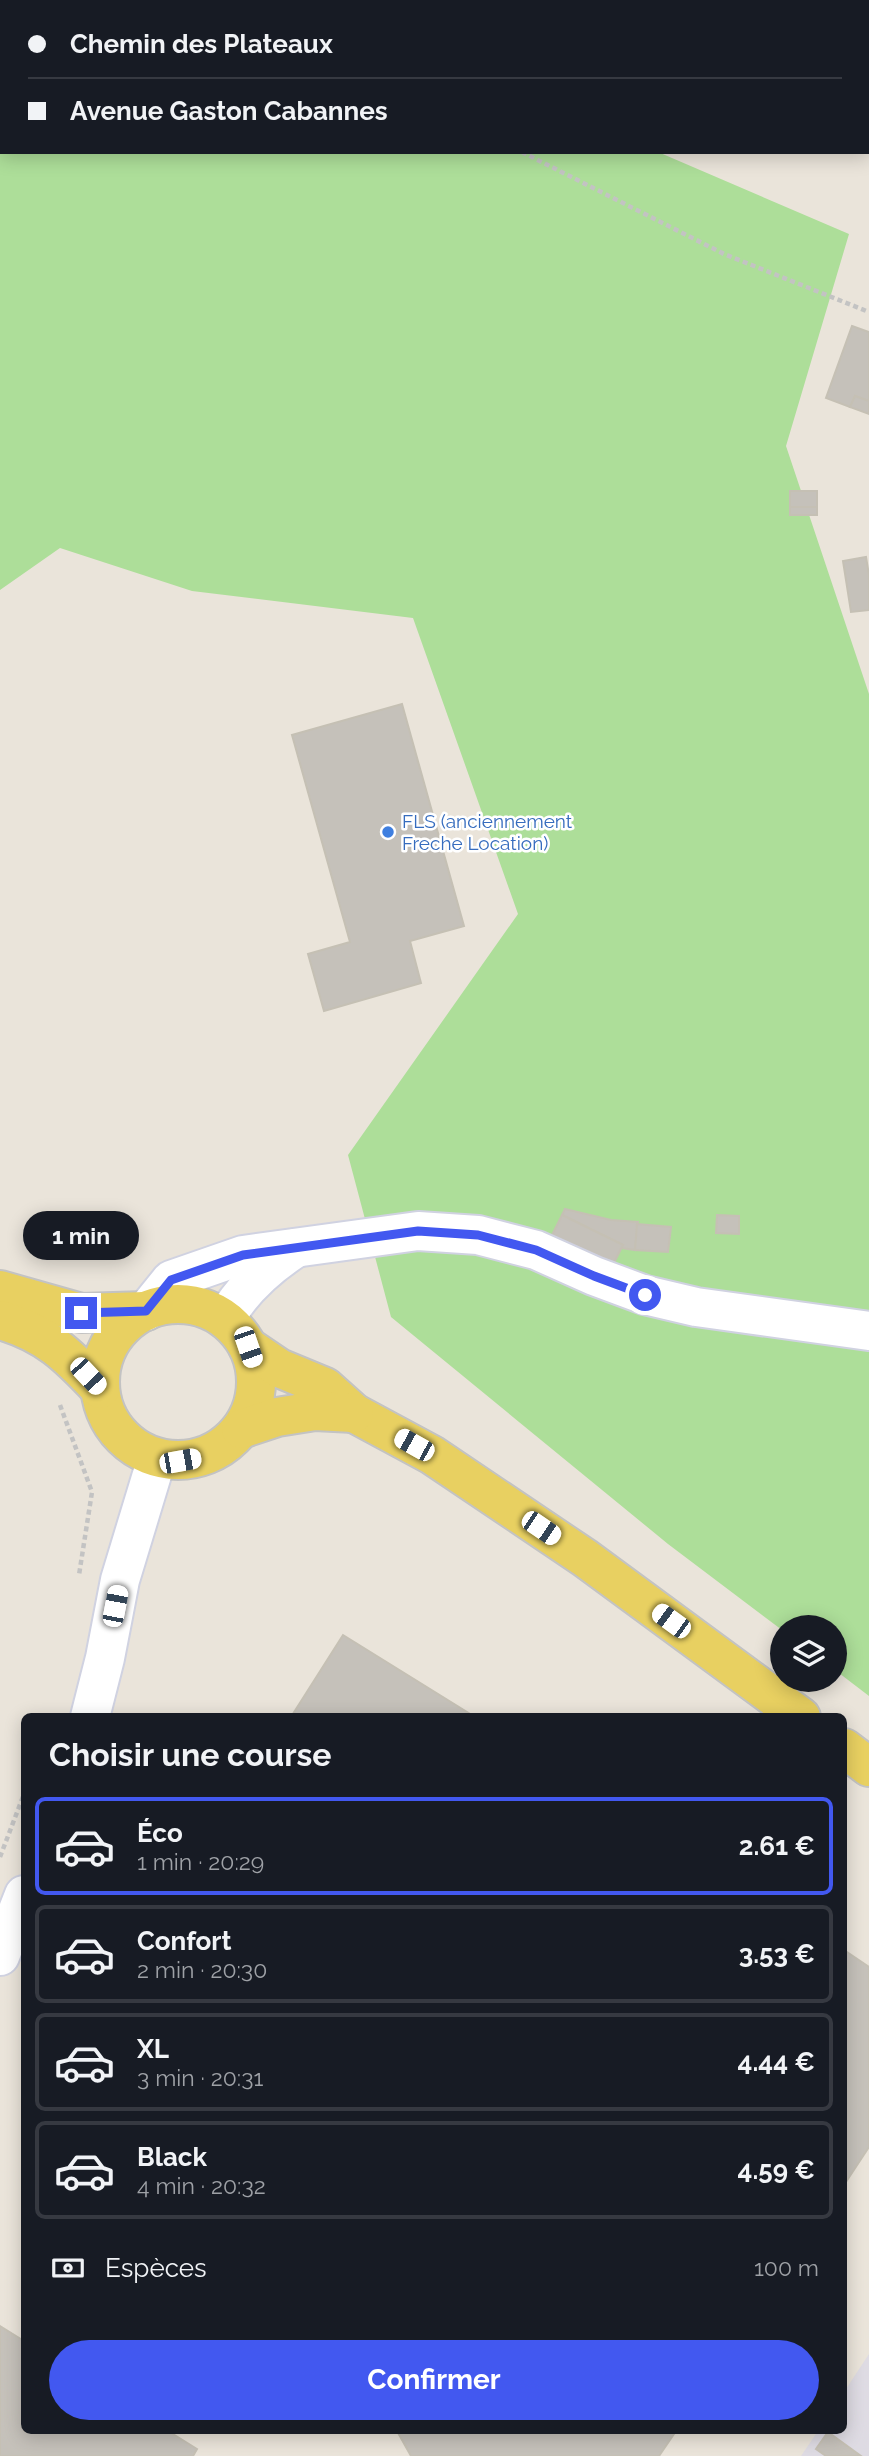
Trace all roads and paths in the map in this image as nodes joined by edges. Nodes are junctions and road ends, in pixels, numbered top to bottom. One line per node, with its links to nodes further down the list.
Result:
1 (526, 154): 2 (path)
2 (869, 312)
3 (296, 1248): 4 (street); 8 (street); 9 (street)
4 (222, 1262): 6 (street); 8 (street)
5 (0, 1290): 6 (main road)
6 (146, 1311): 8 (main road); 10 (main road)
7 (0, 1320): 10 (main road)
8 (238, 1321): 12 (main road); 13 (main road)
9 (869, 1331)
10 (100, 1389): 14 (main road)
11 (60, 1404): 15 (path)
12 (354, 1413): 13 (main road); 17 (main road)
13 (241, 1429): 14 (main road)
14 (156, 1458): 16 (street)
15 (77, 1586)
16 (91, 1713)
17 (796, 1713)
18 (847, 1750): 19 (main road)
19 (869, 1767)
20 (21, 1802): 21 (path)
21 (0, 1857)
22 (21, 1903): 23 (street)
23 (0, 1956)

